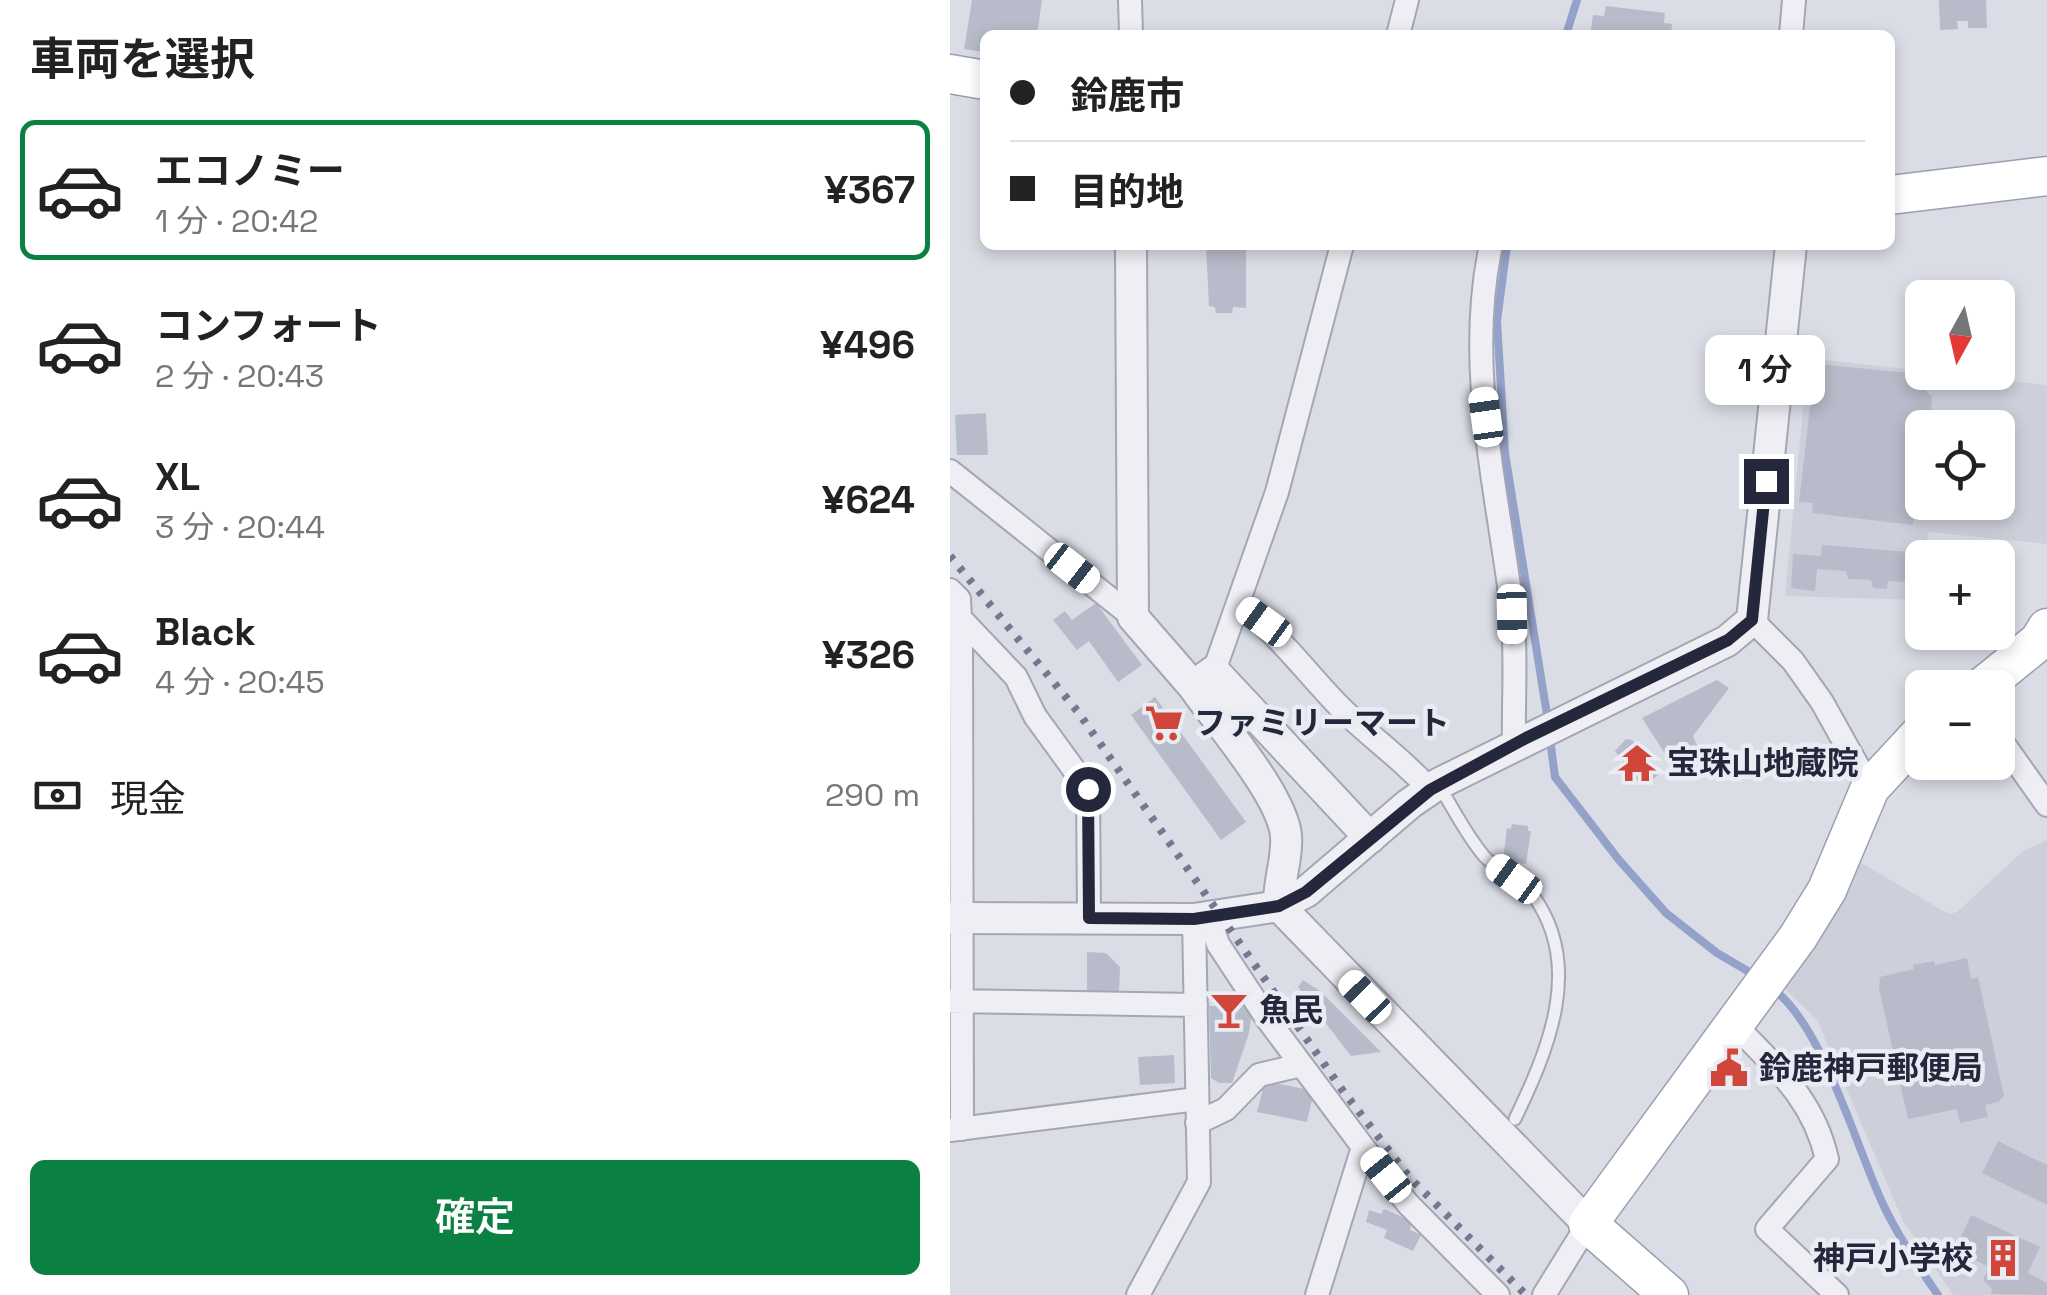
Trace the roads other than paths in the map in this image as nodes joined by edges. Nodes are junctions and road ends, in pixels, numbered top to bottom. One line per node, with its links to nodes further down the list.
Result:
1 (1130, 0): 4 (street)
2 (1407, 0): 5 (street)
3 (1794, 0): 6 (street)
4 (1130, 30)
5 (1399, 30)
6 (1791, 30)
7 (950, 74): 8 (main road)
8 (980, 79)
9 (2047, 176): 10 (main road)
10 (1895, 194)
11 (1132, 250): 18 (street)
12 (1341, 250): 17 (street)
13 (1490, 250): 24 (street)
14 (1790, 250): 19 (street)
15 (950, 471): 18 (street)
16 (950, 590): 21 (street)
17 (1240, 605): 23 (street); 27 (street)
18 (1133, 616): 23 (street)
19 (1752, 620): 24 (street); 28 (street)
20 (2047, 628): 22 (main road)
21 (964, 635): 32 (street); 33 (street)
22 (2004, 670)
23 (1204, 678): 30 (street); 31 (street)
24 (1520, 742): 27 (street)
25 (1905, 750): 28 (main road)
26 (2015, 760): 29 (street)
27 (1434, 787): 30 (street); 40 (lane)
28 (1870, 788): 37 (main road)
29 (2047, 805)
30 (1370, 838): 31 (street)
31 (1279, 906): 34 (street); 43 (street)
32 (955, 918): 33 (street); 35 (street)
33 (1089, 918): 34 (street)
34 (1202, 918): 36 (street); 38 (street)
35 (955, 1001): 36 (street); 41 (street)
36 (1196, 1006): 39 (street)
37 (1739, 1015): 43 (main road); 49 (street)
38 (1301, 1065): 39 (street); 42 (street)
39 (1197, 1111): 41 (street); 44 (street)
40 (1515, 1119)
41 (956, 1130)
42 (1363, 1147): 45 (street); 46 (street)
43 (1588, 1224): 47 (street); 48 (main road)
44 (1138, 1295)
45 (1316, 1295)
46 (1498, 1295)
47 (1544, 1295)
48 (1669, 1295)
49 (1837, 1295)

